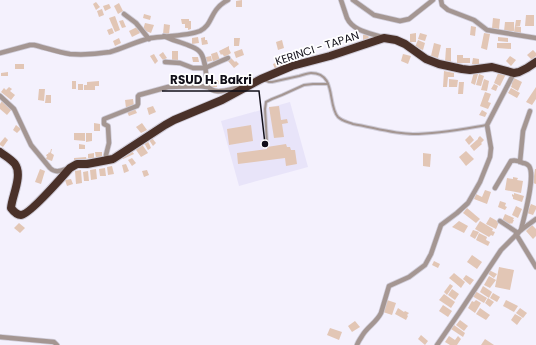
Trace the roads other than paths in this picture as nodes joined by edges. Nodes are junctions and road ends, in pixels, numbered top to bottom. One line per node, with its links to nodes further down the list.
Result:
1 (228, 0): 7 (street)
2 (341, 0): 8 (street)
3 (353, 0): 4 (street)
4 (433, 0)
5 (441, 0): 9 (street)
6 (124, 14): 10 (street)
7 (164, 36): 10 (street); 15 (street)
8 (384, 38): 16 (highway); 17 (highway, KERINCI - TAPAN)
9 (536, 38)
10 (149, 39): 11 (street)
11 (0, 53)
12 (228, 58): 15 (street)
13 (165, 62): 15 (street)
14 (536, 62): 16 (highway)
15 (205, 69): 19 (street)
16 (514, 73): 23 (street)
17 (261, 79): 18 (lane); 20 (highway, KERINCI - TAPAN)
18 (328, 84): 23 (lane); 24 (lane)
19 (207, 86): 20 (street); 26 (street)
20 (248, 86): 26 (highway, KERINCI - TAPAN)
21 (0, 96): 28 (street)
22 (530, 111): 27 (street)
23 (487, 125): 36 (street)
24 (267, 143)
25 (0, 152): 28 (highway)
26 (108, 160): 28 (highway, KERINCI - TAPAN)
27 (520, 162): 29 (street); 32 (street)
28 (70, 168)
29 (495, 188)
30 (536, 219): 32 (street)
31 (500, 221): 32 (street)
32 (518, 232): 33 (street); 37 (street)
33 (536, 267)
34 (0, 337): 35 (street)
35 (57, 345)
36 (357, 345)
37 (437, 345)

